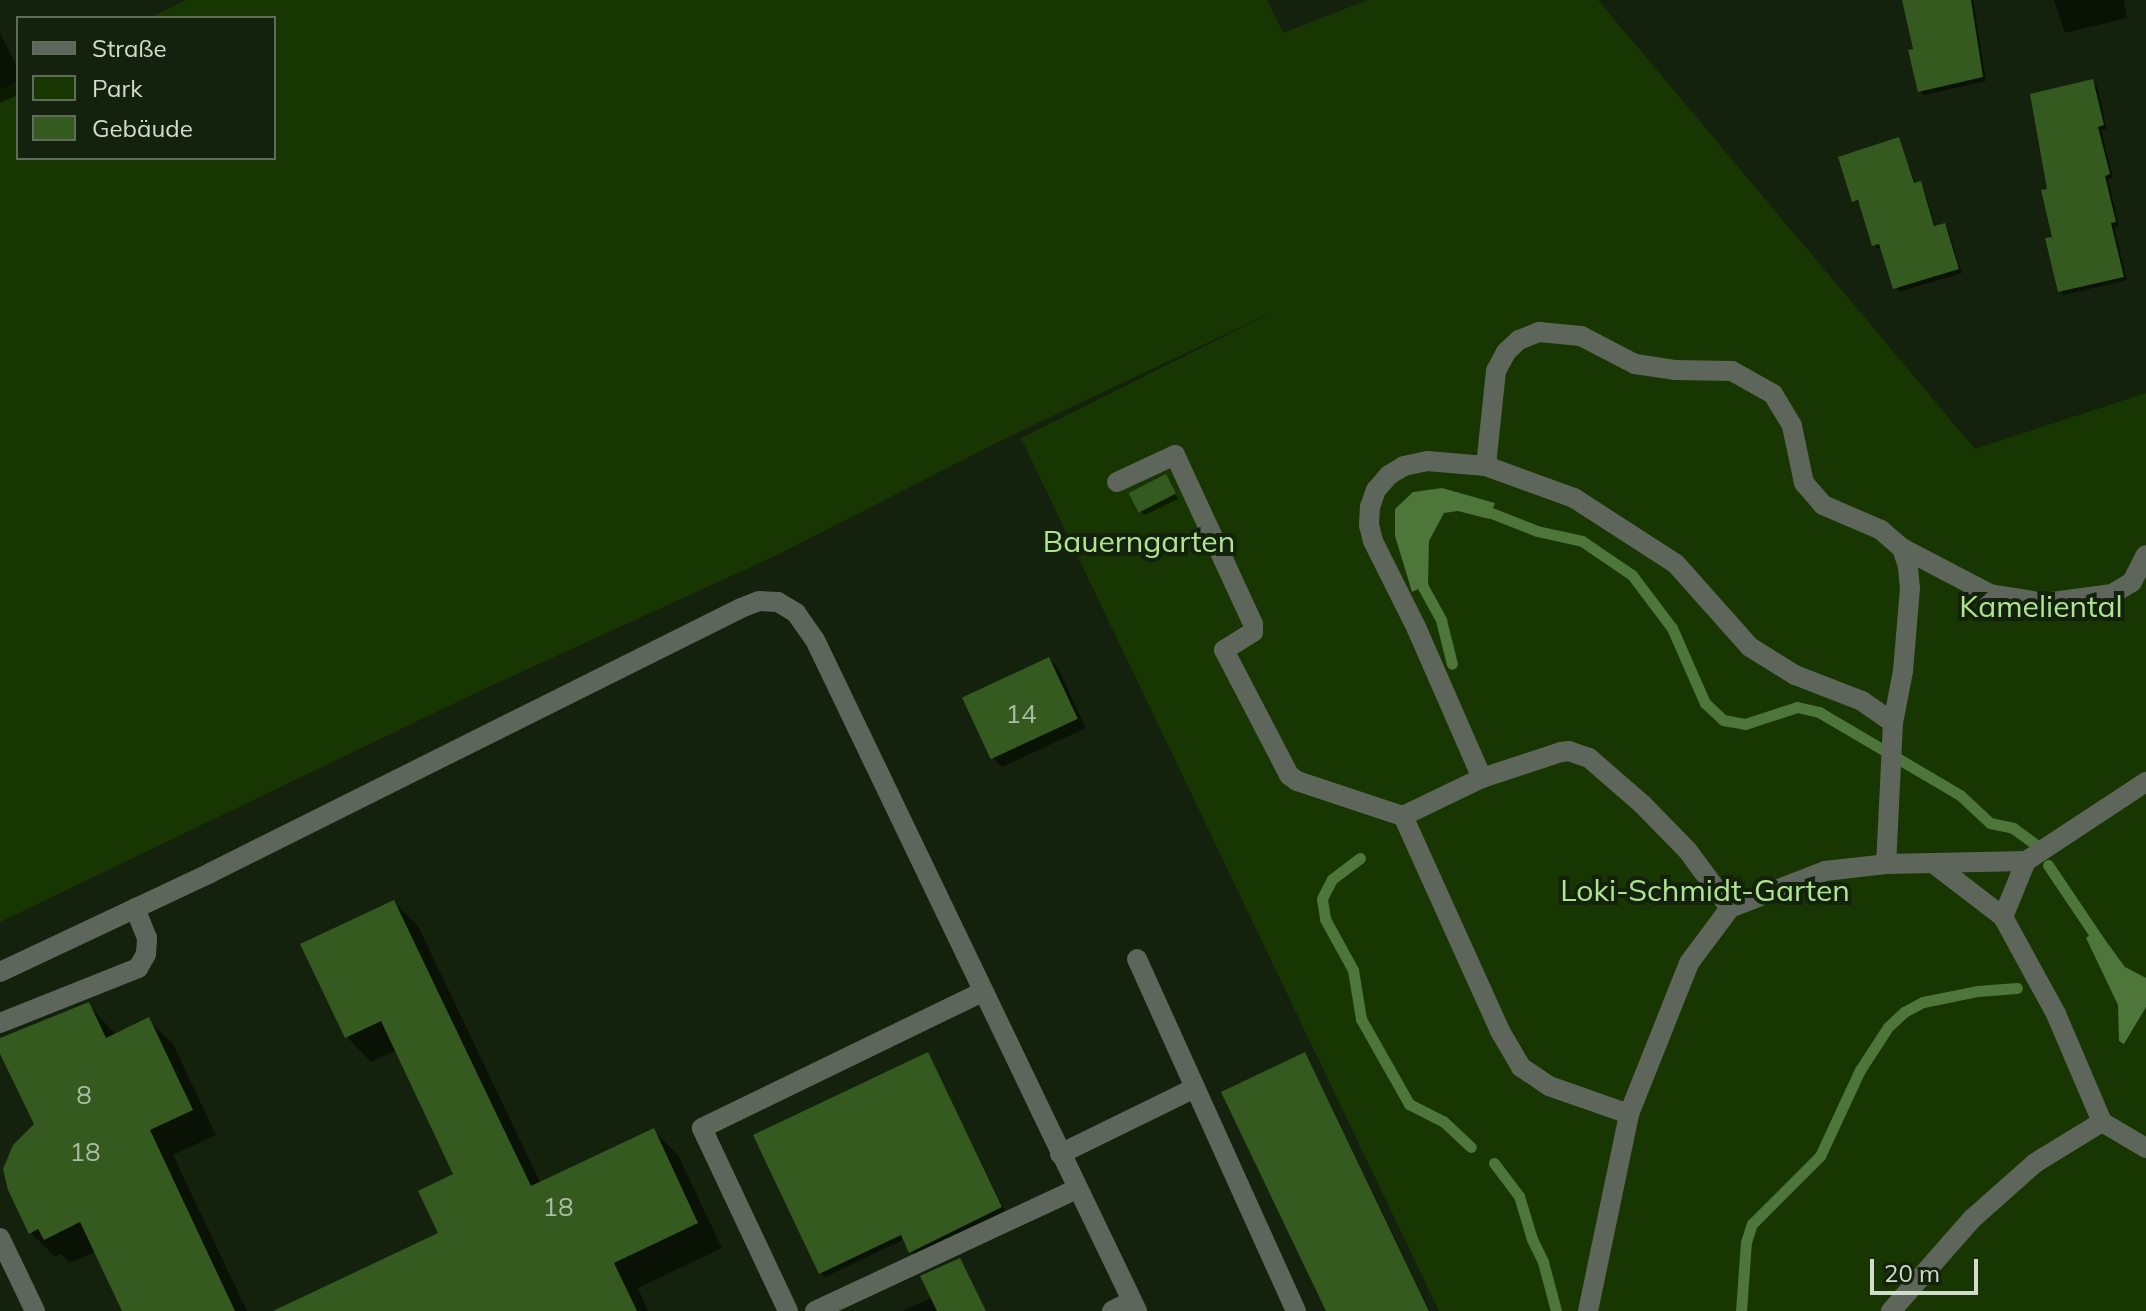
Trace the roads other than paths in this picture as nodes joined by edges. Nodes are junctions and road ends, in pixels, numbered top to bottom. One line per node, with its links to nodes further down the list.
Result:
1 (1486, 466): 3 (lane); 7 (lane); 8 (lane)
2 (1117, 482): 10 (lane)
3 (1902, 548): 5 (lane); 6 (lane)
4 (2146, 555): 5 (lane)
5 (1946, 570): 6 (lane)
6 (1910, 588): 7 (lane)
7 (1893, 726): 13 (lane)
8 (1482, 778): 10 (lane); 15 (lane)
9 (2146, 782): 11 (lane)
10 (1403, 816): 22 (lane)
11 (2026, 861): 12 (lane); 16 (lane)
12 (1933, 863): 13 (lane); 16 (lane)
13 (1886, 864): 15 (lane)
14 (135, 908): 18 (lane); 19 (lane); 20 (lane)
15 (1730, 908): 22 (lane)
16 (2003, 917): 23 (lane)
17 (1137, 959): 21 (lane)
18 (0, 972)
19 (982, 992): 25 (lane); 30 (lane)
20 (0, 1023)
21 (1195, 1088): 25 (lane); 33 (lane)
22 (1629, 1114): 34 (lane)
23 (2102, 1122): 24 (lane); 35 (lane)
24 (2146, 1148)
25 (1060, 1154): 26 (lane)
26 (1077, 1189): 28 (lane); 31 (lane)
27 (0, 1238): 29 (lane)
28 (1134, 1306): 32 (lane)
29 (35, 1311)
30 (788, 1311)
31 (815, 1311)
32 (1112, 1311)
33 (1296, 1311)
34 (1588, 1311)
35 (1891, 1311)

